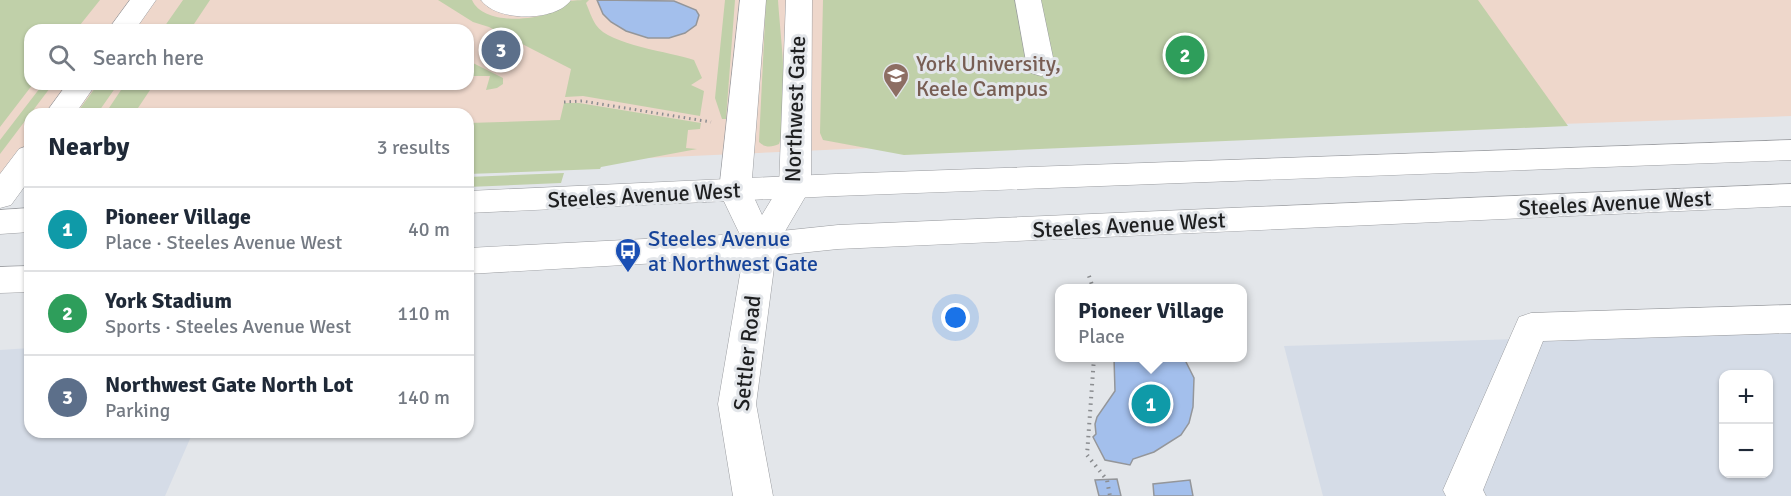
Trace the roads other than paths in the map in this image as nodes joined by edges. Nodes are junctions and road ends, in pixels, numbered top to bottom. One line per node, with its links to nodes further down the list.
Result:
1 (143, 0): 7 (main road)
2 (494, 0): 3 (main road)
3 (558, 0)
4 (753, 0): 14 (main road)
5 (799, 0): 13 (main road, Northwest Gate)
6 (1028, 0): 8 (main road)
7 (125, 24)
8 (1041, 67)
9 (78, 90): 10 (main road)
10 (64, 108)
11 (1791, 150): 13 (main road, Steeles Avenue West)
12 (24, 164): 16 (main road)
13 (795, 187): 14 (main road, Steeles Avenue West); 20 (main road, Northwest Gate)
14 (735, 191): 17 (main road, Steeles Avenue West); 20 (main road)
15 (1791, 195): 20 (main road, Steeles Avenue West)
16 (0, 197)
17 (474, 202)
18 (24, 220): 19 (main road)
19 (0, 222)
20 (761, 245): 21 (main road, Steeles Avenue West); 25 (main road, Settler Road)
21 (474, 261)
22 (24, 279): 23 (main road)
23 (0, 280)
24 (1791, 319): 26 (main road)
25 (753, 496)
26 (1466, 496)

